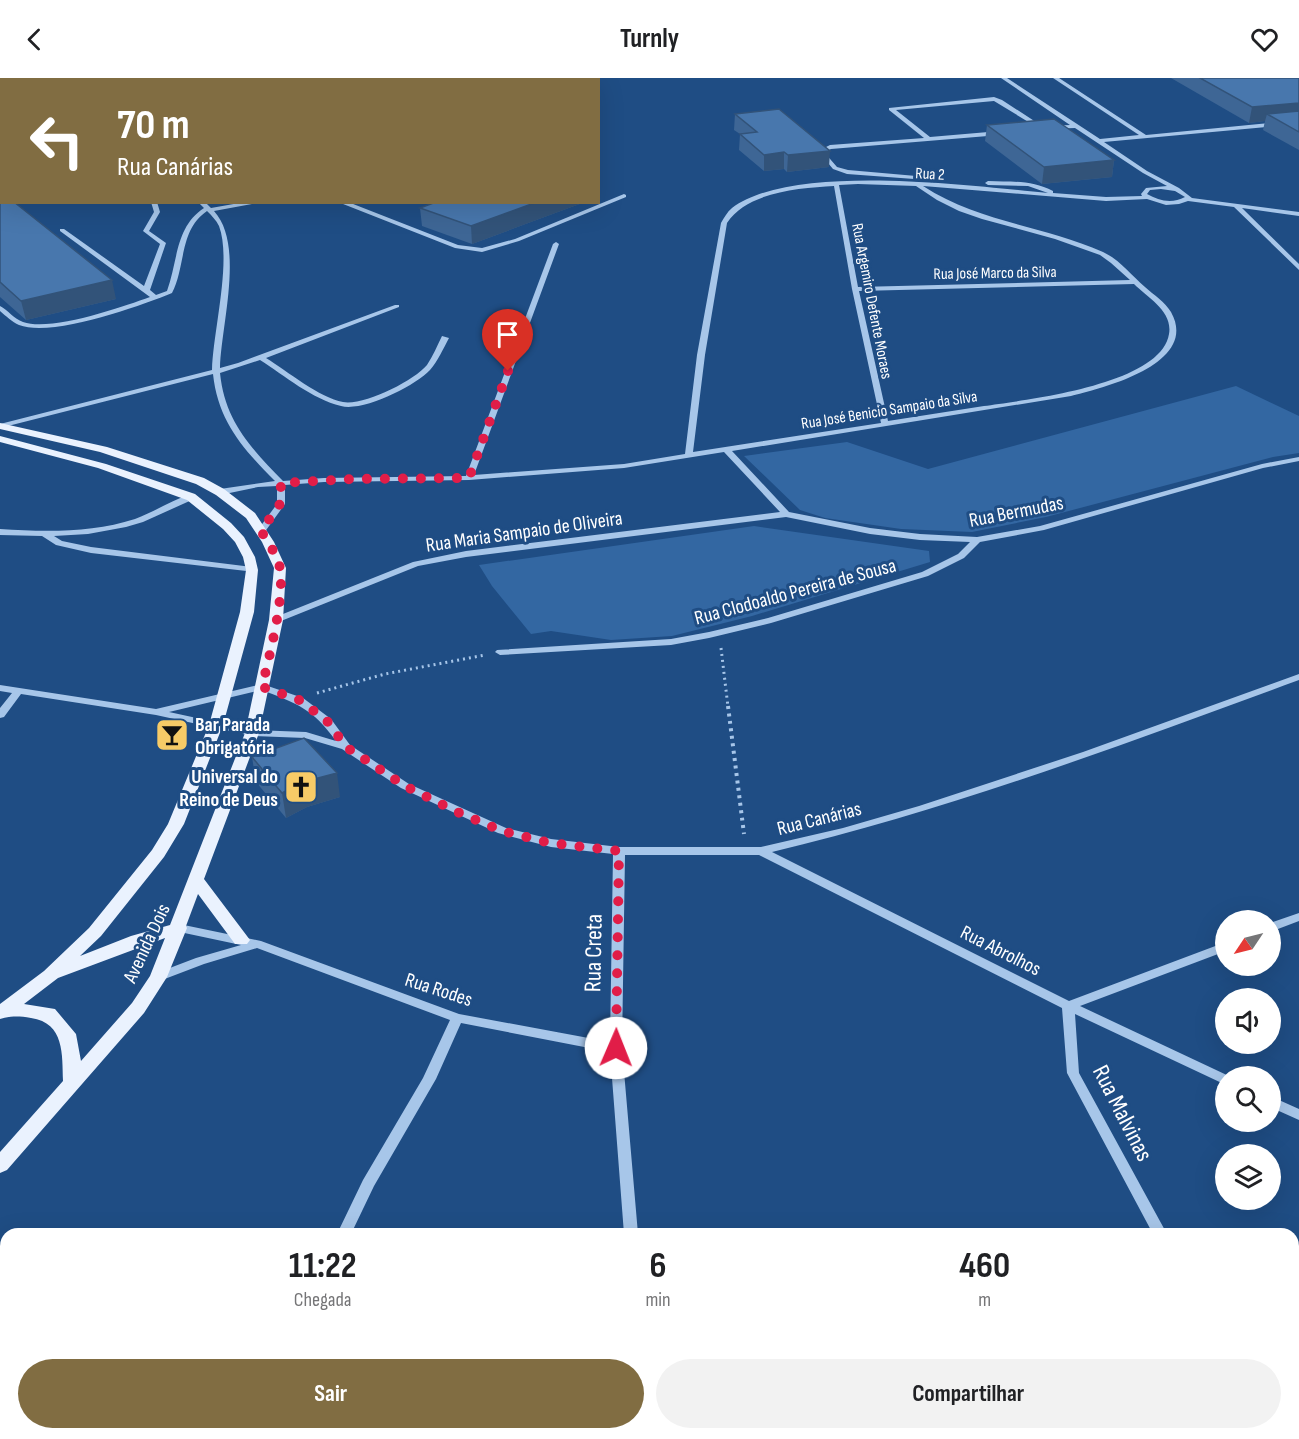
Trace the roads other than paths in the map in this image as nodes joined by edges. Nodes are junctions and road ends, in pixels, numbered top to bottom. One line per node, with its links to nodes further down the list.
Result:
1 (1004, 78): 4 (street)
2 (1056, 78): 8 (street)
3 (1299, 122): 8 (street)
4 (1075, 126): 5 (street); 10 (street)
5 (1043, 129): 6 (street); 9 (street)
6 (1032, 130)
7 (1009, 132): 9 (street)
8 (1144, 136): 10 (street)
9 (929, 140): 16 (street)
10 (1098, 141): 11 (street)
11 (1145, 172): 14 (street); 15 (street)
12 (836, 183): 13 (street, Rua 2); 33 (street, Rua Argemiro Defente Moraes); 45 (street, Rua 2)
13 (919, 186): 16 (street, Rua 2); 32 (street, Rua José Benicio Sampaio da Silva)
14 (1153, 188): 15 (street); 18 (street)
15 (1177, 189): 19 (street)
16 (1054, 194): 18 (street, Rua 2)
17 (624, 196): 23 (street)
18 (1147, 197): 19 (street, Rua 2)
19 (1188, 199): 24 (street, Rua 2)
20 (155, 204): 34 (street)
21 (203, 204): 25 (street)
22 (245, 204): 25 (street)
23 (346, 204)
24 (1235, 205): 26 (street, Rua 2); 29 (street)
25 (209, 209): 35 (street); 40 (street)
26 (1299, 214)
27 (62, 230): 34 (street)
28 (556, 244): 47 (street)
29 (1290, 257): 30 (street); 31 (street)
30 (1299, 257)
31 (1299, 268)
32 (1135, 282): 33 (street, Rua José Marco da Silva); 41 (street, Rua José Benicio Sampaio da Silva)
33 (855, 289): 41 (street, Rua Argemiro Defente Moraes)
34 (146, 291): 35 (street)
35 (156, 298): 37 (street)
36 (397, 306): 39 (street)
37 (0, 308)
38 (445, 338): 39 (street)
39 (260, 357): 40 (street)
40 (215, 372): 42 (street); 48 (street)
41 (885, 425): 44 (street, Rua José Benicio Sampaio da Silva)
42 (0, 426): 49 (main road, Avenida Dois)
43 (0, 440): 50 (main road)
44 (726, 450): 45 (street, Rua José Benicio Sampaio da Silva); 51 (street)
45 (689, 456): 47 (street, Rua José Benicio Sampaio da Silva)
46 (1299, 459): 55 (street, Rua Bermudas)
47 (469, 478): 48 (street, Rua José Benicio Sampaio da Silva)
48 (281, 483): 49 (street, Rua José Benicio Sampaio da Silva); 52 (street)
49 (220, 492): 52 (main road, Avenida Dois)
50 (191, 497): 54 (street); 56 (main road)
51 (786, 514): 55 (street, Rua Bermudas); 57 (street, Rua Maria Sampaio de Oliveira)
52 (261, 531): 57 (main road, Avenida Dois)
53 (0, 532): 54 (street)
54 (46, 535): 56 (street)
55 (977, 540): 58 (street, Rua Clodoaldo Pereira de Sousa)
56 (252, 570): 63 (main road)
57 (276, 620): 60 (main road, Avenida Dois)
58 (500, 652)
59 (1299, 677): 70 (street, Rua Canárias)
60 (262, 687): 63 (street); 67 (main road, Avenida Dois); 68 (street, Rua Canárias)
61 (0, 688): 62 (street, Rua Canárias)
62 (19, 690): 64 (street, Rua Canárias); 65 (street)
63 (225, 694): 64 (street); 66 (main road)
64 (156, 712): 66 (street, Rua Canárias)
65 (0, 715)
66 (216, 725): 67 (street, Rua Canárias); 77 (main road)
67 (252, 733): 68 (street, Rua Canárias); 71 (main road, Avenida Dois)
68 (346, 747): 69 (street, Rua Canárias)
69 (619, 851): 70 (street, Rua Canárias); 82 (street, Rua Creta)
70 (761, 851): 79 (street, Rua Abrolhos)
71 (196, 880): 74 (main road, Avenida Dois); 75 (main road)
72 (1299, 917): 73 (street)
73 (1281, 924)
74 (179, 928): 75 (street, Rua Rodes); 77 (main road); 78 (main road, Avenida Dois)
75 (249, 942): 78 (street); 81 (street, Rua Rodes)
76 (1215, 950): 79 (street)
77 (50, 975): 80 (main road)
78 (158, 977): 84 (main road, Avenida Dois)
79 (1068, 1006): 83 (street, Rua Abrolhos); 90 (street, Rua Malvinas)
80 (5, 1011): 84 (main road)
81 (457, 1018): 82 (street, Rua Rodes); 88 (street)
82 (616, 1048): 89 (street, Rua Creta)
83 (1215, 1075)
84 (72, 1081): 87 (main road, Avenida Dois)
85 (1281, 1106): 86 (street)
86 (1299, 1115)
87 (0, 1165)
88 (347, 1228)
89 (631, 1228)
90 (1157, 1228)

